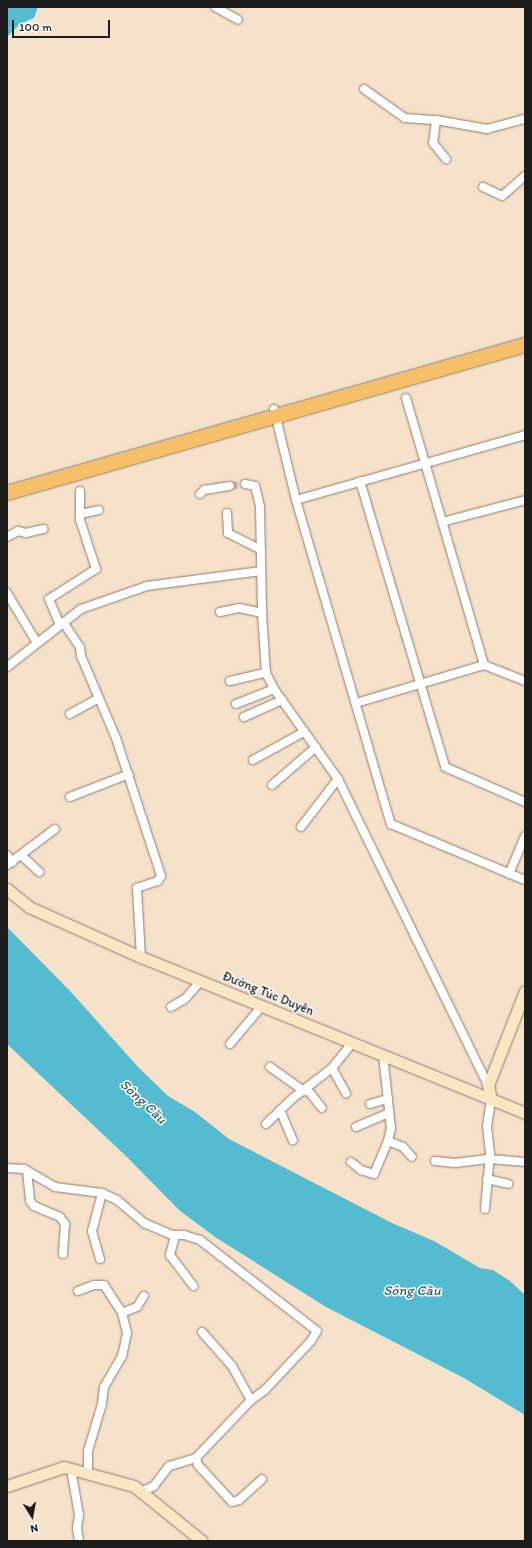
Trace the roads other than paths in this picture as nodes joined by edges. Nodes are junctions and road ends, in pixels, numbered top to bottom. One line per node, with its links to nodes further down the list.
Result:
1 (214, 7): 2 (street)
2 (238, 20)
3 (364, 90): 5 (street)
4 (525, 119): 5 (street)
5 (436, 120): 6 (street)
6 (446, 159)
7 (525, 176): 8 (street)
8 (483, 187)
9 (525, 339): 12 (highway)
10 (525, 345): 12 (highway)
11 (406, 398): 14 (street)
12 (275, 412): 17 (highway); 20 (highway); 22 (street)
13 (525, 435): 14 (street)
14 (425, 463): 15 (street); 27 (street)
15 (360, 481): 22 (street); 42 (street)
16 (245, 484): 30 (street)
17 (7, 486)
18 (230, 486): 21 (street)
19 (80, 491): 26 (street)
20 (7, 492)
21 (200, 494)
22 (296, 500): 46 (street)
23 (525, 500): 27 (street)
24 (99, 510): 26 (street)
25 (227, 513): 30 (street)
26 (80, 514): 35 (street)
27 (442, 522): 37 (street)
28 (44, 529): 29 (street)
29 (7, 537)
30 (261, 550): 31 (street)
31 (261, 570): 34 (street); 35 (street)
32 (7, 594): 36 (street)
33 (220, 612): 34 (street)
34 (262, 613): 39 (street)
35 (62, 624): 36 (street); 44 (street)
36 (37, 643): 38 (street)
37 (484, 665): 41 (street); 42 (street)
38 (7, 667)
39 (266, 673): 40 (street); 43 (street)
40 (230, 680)
41 (525, 681)
42 (420, 684): 46 (street); 57 (street)
43 (274, 689): 45 (street); 47 (street)
44 (99, 698): 48 (street); 53 (street)
45 (282, 700): 49 (street); 50 (street)
46 (356, 703): 65 (street)
47 (236, 704)
48 (70, 714)
49 (244, 717)
50 (304, 732): 51 (street); 52 (street)
51 (316, 748): 54 (street); 55 (street)
52 (253, 760)
53 (129, 774): 56 (street); 68 (street)
54 (338, 779): 58 (street); 78 (street)
55 (272, 785)
56 (70, 797)
57 (525, 802)
58 (301, 827)
59 (55, 829): 62 (street)
60 (525, 836): 65 (street)
61 (7, 855): 63 (street)
62 (21, 855): 63 (street); 64 (street)
63 (10, 864)
64 (39, 872)
65 (509, 874): 66 (street)
66 (525, 880)
67 (7, 889): 68 (street, Đường Túc Duyên)
68 (141, 957): 69 (street, Đường Túc Duyên)
69 (200, 982): 71 (street); 72 (street, Đường Túc Duyên)
70 (525, 991): 78 (street)
71 (171, 1007)
72 (261, 1007): 73 (street, Đường Túc Duyên); 74 (street)
73 (352, 1043): 75 (street, Đường Túc Duyên); 77 (street)
74 (230, 1044)
75 (383, 1055): 81 (street); 82 (street, Đường Túc Duyên)
76 (270, 1067): 79 (street)
77 (332, 1068): 79 (street); 80 (street)
78 (488, 1085): 82 (street)
79 (306, 1090): 84 (street); 85 (street)
80 (346, 1093)
81 (388, 1099): 83 (street); 86 (street)
82 (491, 1100): 87 (street, Đường Túc Duyên); 93 (street)
83 (370, 1104)
84 (322, 1108)
85 (280, 1110): 88 (street); 90 (street)
86 (389, 1113): 89 (street); 91 (street)
87 (525, 1113)
88 (266, 1124)
89 (356, 1127)
90 (293, 1140)
91 (388, 1141): 92 (street); 95 (street)
92 (412, 1157)
93 (490, 1159): 94 (street); 96 (street); 99 (street)
94 (435, 1161)
95 (351, 1162)
96 (525, 1162)
97 (7, 1168): 98 (street)
98 (27, 1171): 101 (street); 104 (street)
99 (487, 1179): 100 (street); 102 (street)
100 (508, 1184)
101 (102, 1193): 103 (street); 105 (street)
102 (485, 1209)
103 (175, 1236): 106 (street); 111 (street)
104 (63, 1254)
105 (100, 1259)
106 (193, 1286)
107 (78, 1291): 109 (street)
108 (144, 1296): 109 (street)
109 (122, 1312): 114 (street)
110 (202, 1332): 111 (street)
111 (251, 1400): 112 (street)
112 (196, 1458): 115 (street); 117 (street)
113 (71, 1469): 114 (street); 116 (street); 118 (street)
114 (88, 1474): 117 (street)
115 (262, 1479)
116 (7, 1486)
117 (141, 1492): 119 (street)
118 (79, 1541)
119 (202, 1541)

